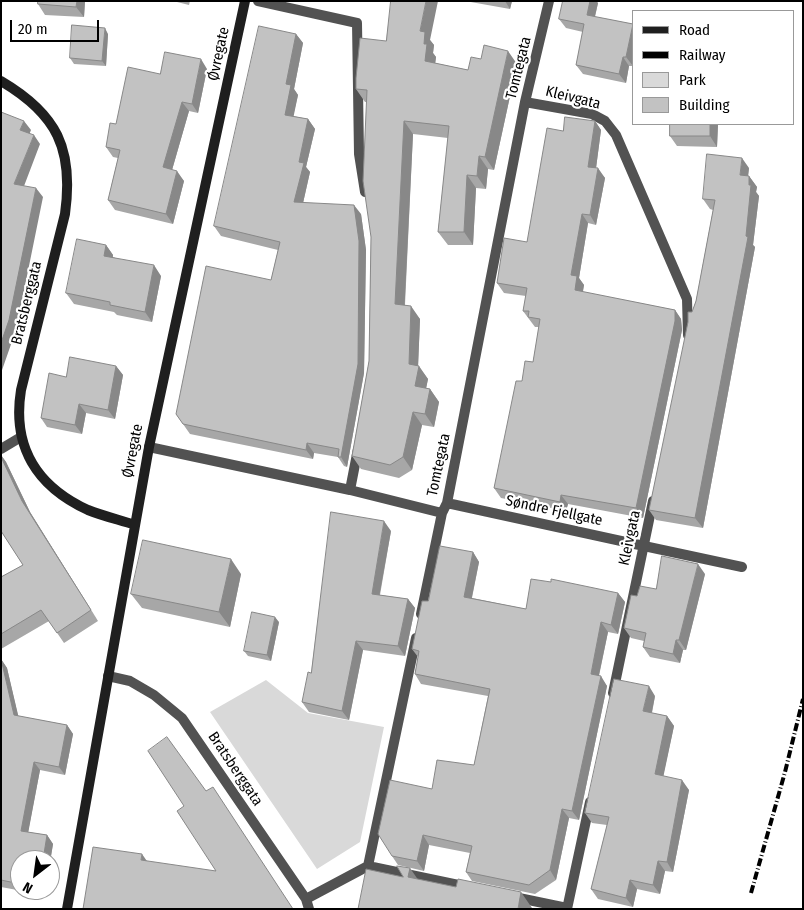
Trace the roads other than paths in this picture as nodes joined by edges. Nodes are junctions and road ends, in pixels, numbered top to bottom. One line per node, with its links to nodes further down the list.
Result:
1 (245, 1): 10 (street, Øvregate)
2 (258, 1): 6 (street)
3 (549, 1): 5 (street, Tomtegata)
4 (1, 80): 8 (street, Bratsberggata)
5 (525, 102): 7 (street, Kleivgata); 14 (street, Tomtegata)
6 (367, 206)
7 (687, 341)
8 (21, 437): 11 (street); 16 (street, Bratsberggata)
9 (359, 441): 13 (street)
10 (149, 447): 13 (street); 16 (street, Øvregate)
11 (1, 449)
12 (656, 487): 17 (street, Kleivgata)
13 (350, 490): 15 (street)
14 (447, 503): 15 (street, Tomtegata); 17 (street, Søndre Fjellgate)
15 (442, 513): 22 (street, Tomtegata)
16 (135, 525): 19 (street, Øvregate)
17 (644, 546): 18 (street, Søndre Fjellgate); 20 (street, Kleivgata)
18 (742, 567)
19 (108, 676): 25 (street, Bratsberggata); 27 (street, Øvregate)
20 (610, 708)
21 (592, 794): 26 (street)
22 (368, 866): 23 (street); 25 (street)
23 (482, 890)
24 (501, 894): 26 (street)
25 (308, 904)
26 (567, 908)
27 (67, 909)

